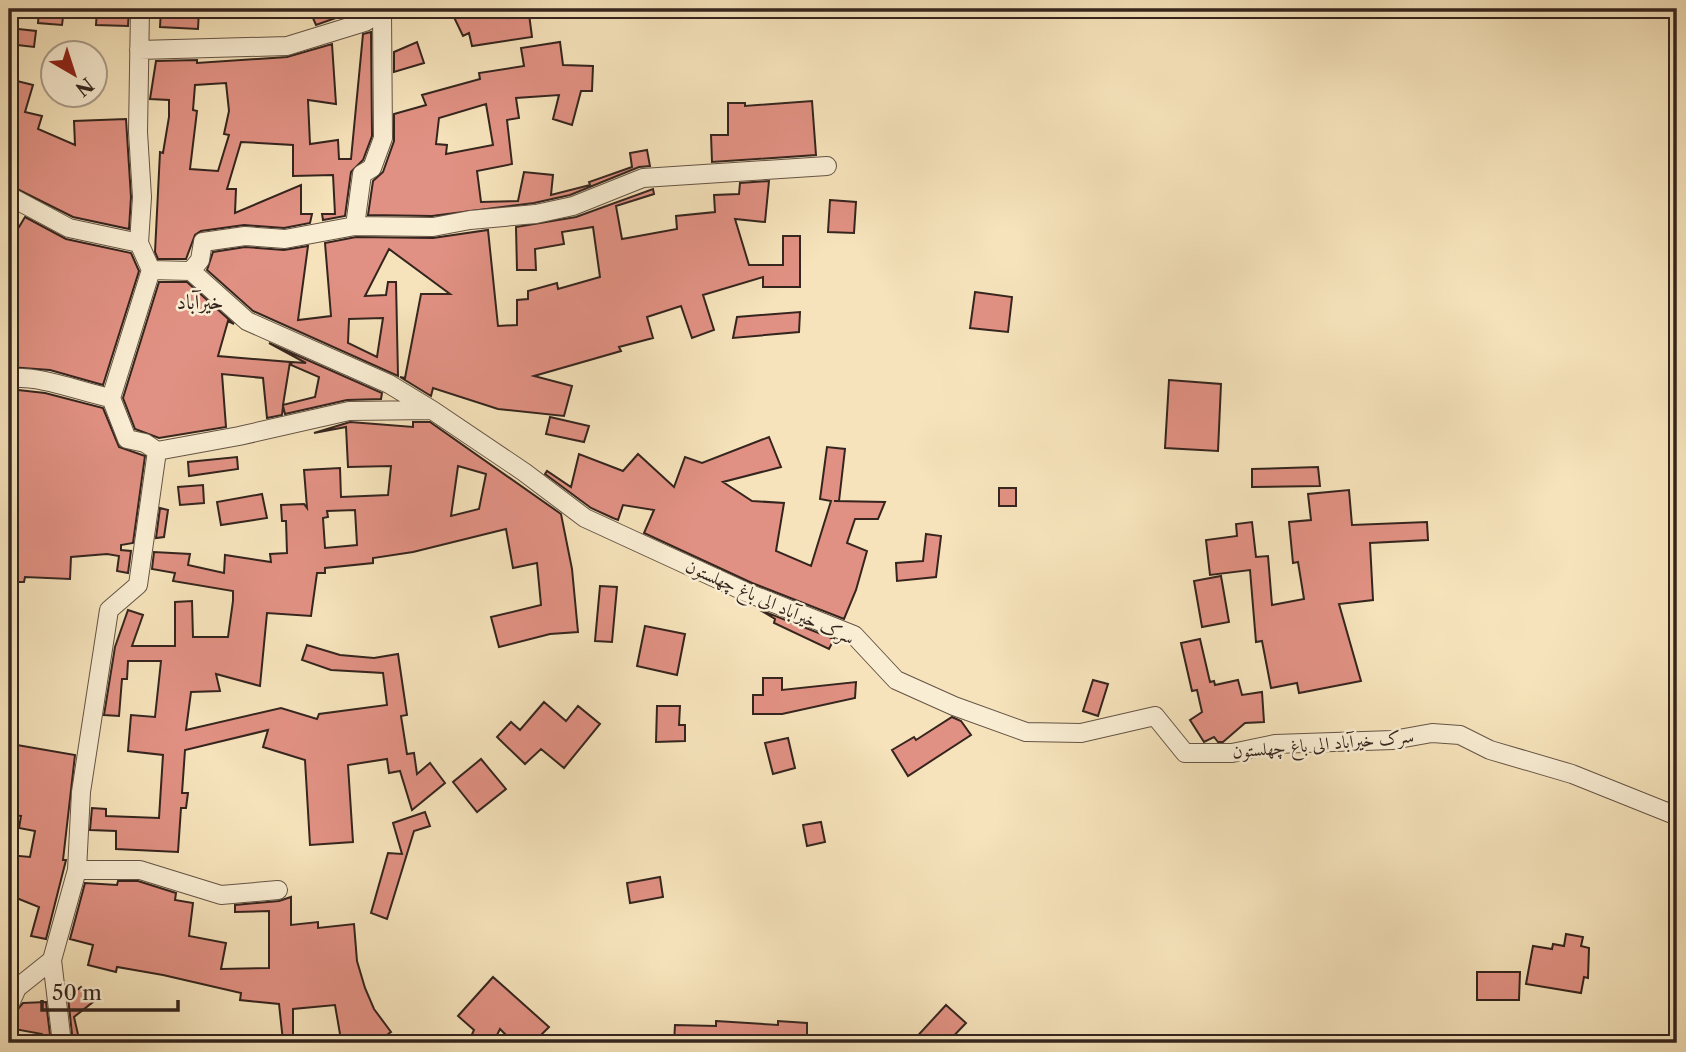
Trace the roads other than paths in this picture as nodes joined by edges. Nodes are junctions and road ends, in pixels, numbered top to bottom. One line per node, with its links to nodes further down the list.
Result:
1 (140, 9): 3 (street)
2 (384, 11): 3 (street); 6 (street)
3 (139, 50): 7 (street)
4 (827, 166): 6 (street)
5 (9, 196): 7 (street)
6 (355, 226): 9 (street)
7 (139, 243): 8 (street)
8 (151, 270): 9 (street); 11 (street)
9 (191, 271): 12 (street)
10 (9, 378): 11 (street)
11 (111, 398): 13 (street)
12 (432, 410): 13 (street); 14 (street, سرک خیرآباد الی باغ چهلستون)
13 (156, 451): 15 (street)
14 (1677, 816)
15 (78, 870): 16 (street); 17 (street)
16 (278, 890)
17 (52, 960): 18 (street); 19 (street)
18 (9, 1006)
19 (62, 1043)

